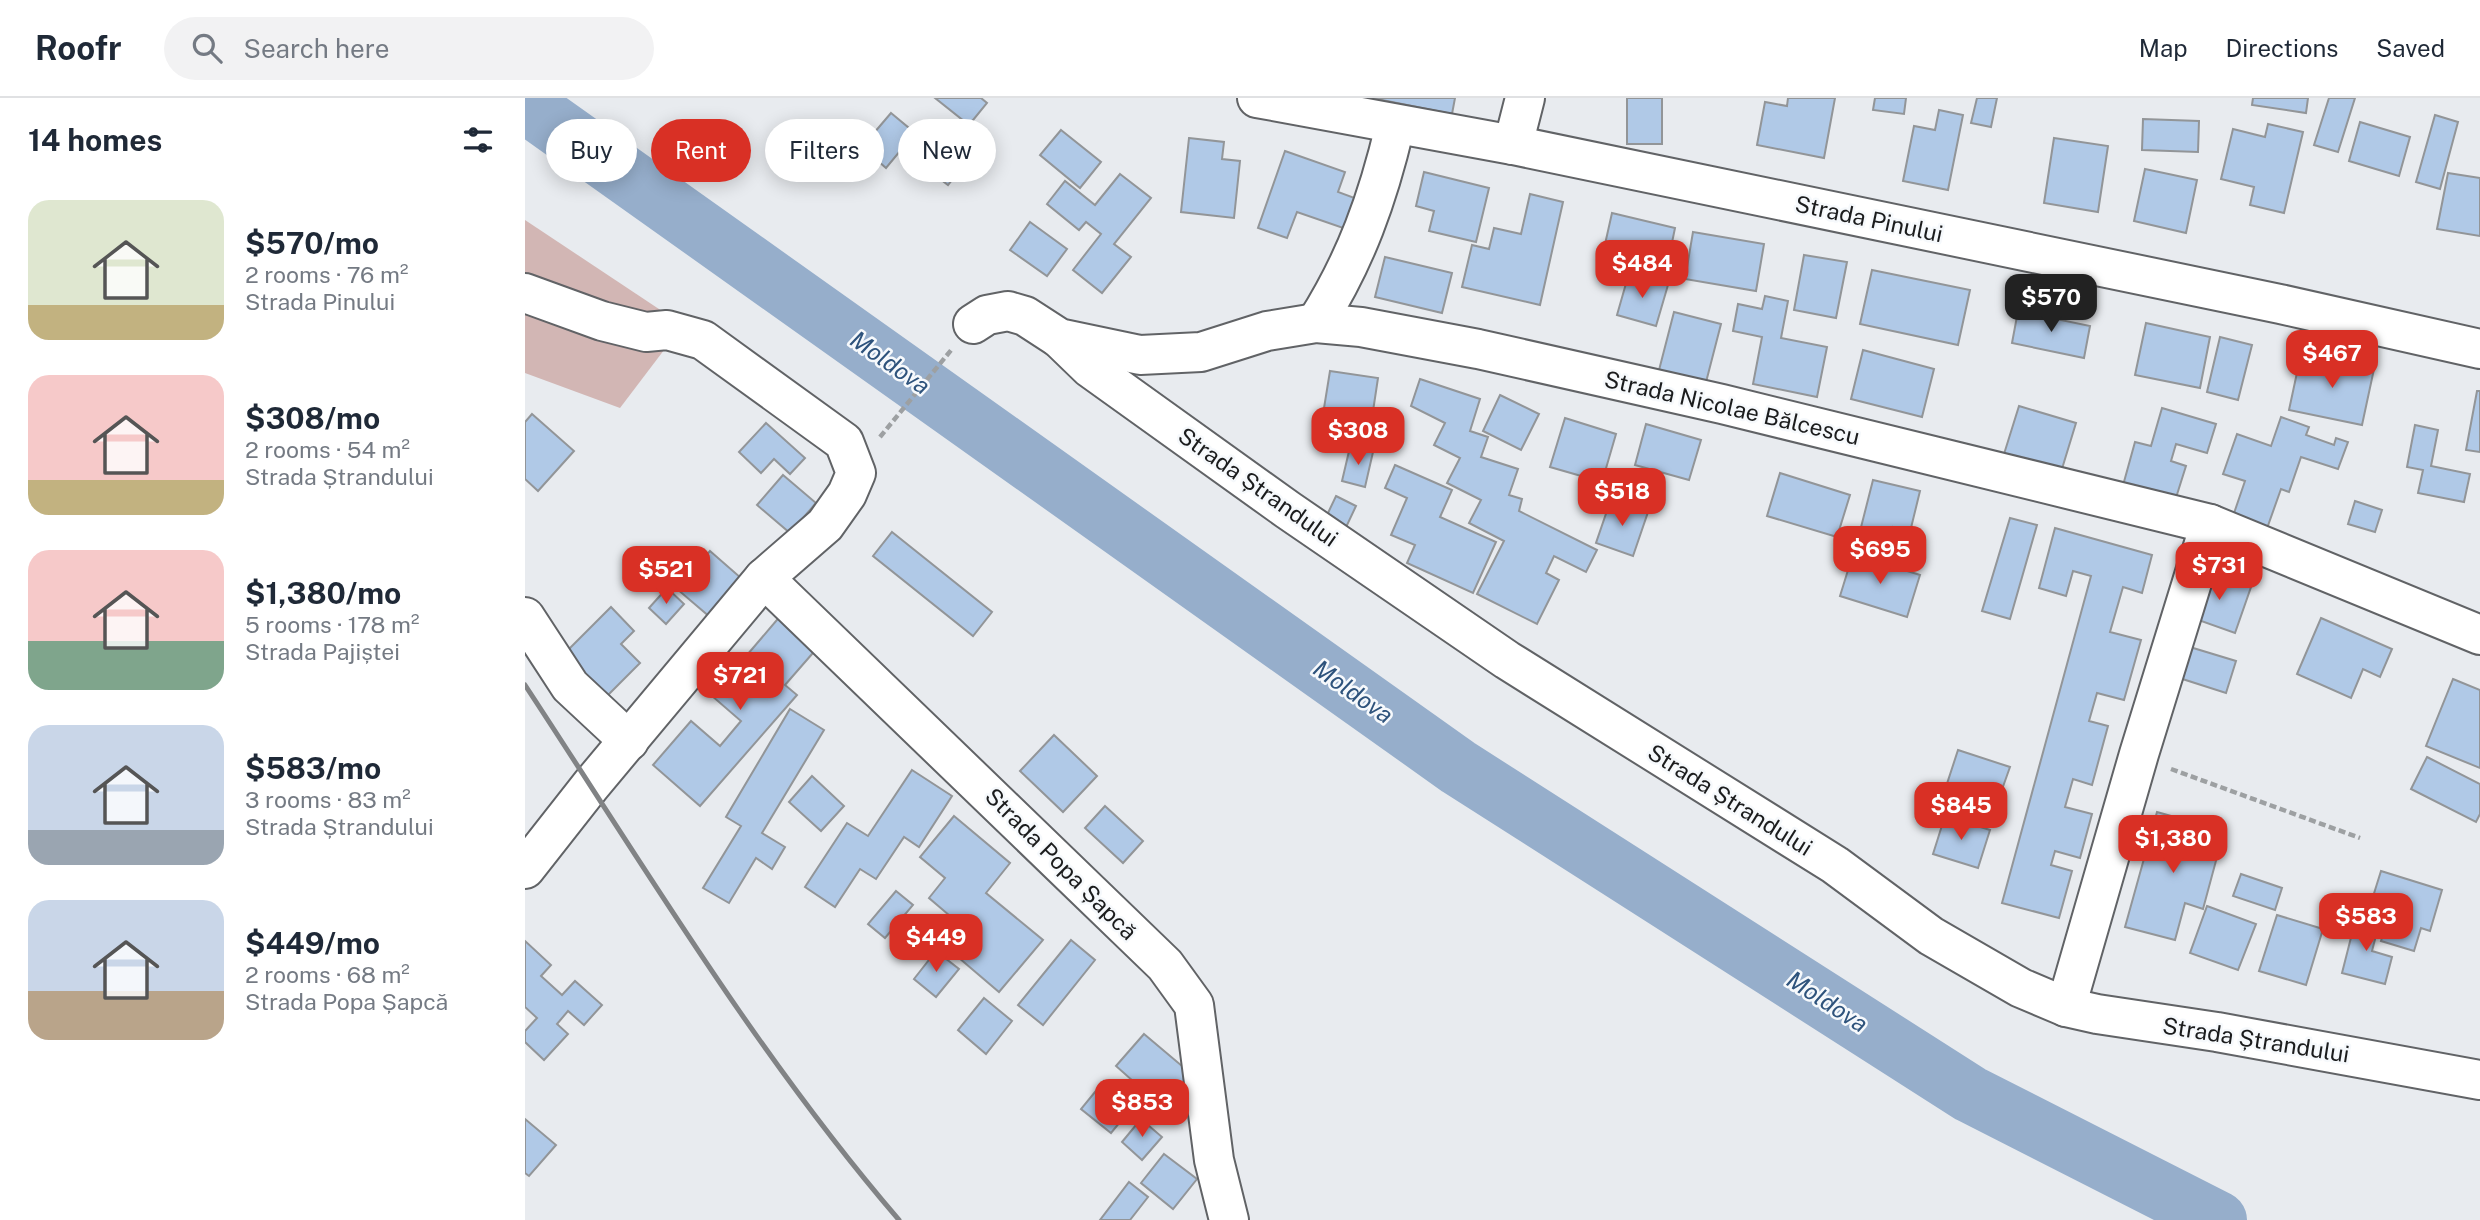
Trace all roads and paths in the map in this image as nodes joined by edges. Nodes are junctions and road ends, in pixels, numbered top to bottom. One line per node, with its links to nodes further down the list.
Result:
1 (1257, 98): 3 (street, Strada Pinului)
2 (1525, 98): 4 (street)
3 (1395, 126): 4 (street, Strada Pinului); 6 (street)
4 (1513, 145): 9 (street, Strada Pinului)
5 (525, 293): 10 (street)
6 (1316, 323): 8 (street, Strada Nicolae Bălcescu); 11 (street, Strada Nicolae Bălcescu)
7 (973, 324): 8 (street, Strada Nicolae Bălcescu); 10 (path)
8 (1059, 338): 19 (street, Strada Ștrandului)
9 (2480, 349)
10 (856, 473): 12 (street)
11 (2210, 524): 14 (street, Strada Nicolae Bălcescu); 16 (street)
12 (764, 578): 15 (street); 21 (street, Strada Popa Șapcă)
13 (525, 617): 15 (street)
14 (2480, 635)
15 (629, 741): 18 (street)
16 (2139, 754): 17 (path); 19 (street)
17 (2360, 838)
18 (525, 869)
19 (2067, 1007): 20 (street, Strada Ștrandului)
20 (2480, 1080)
21 (1229, 1220)

